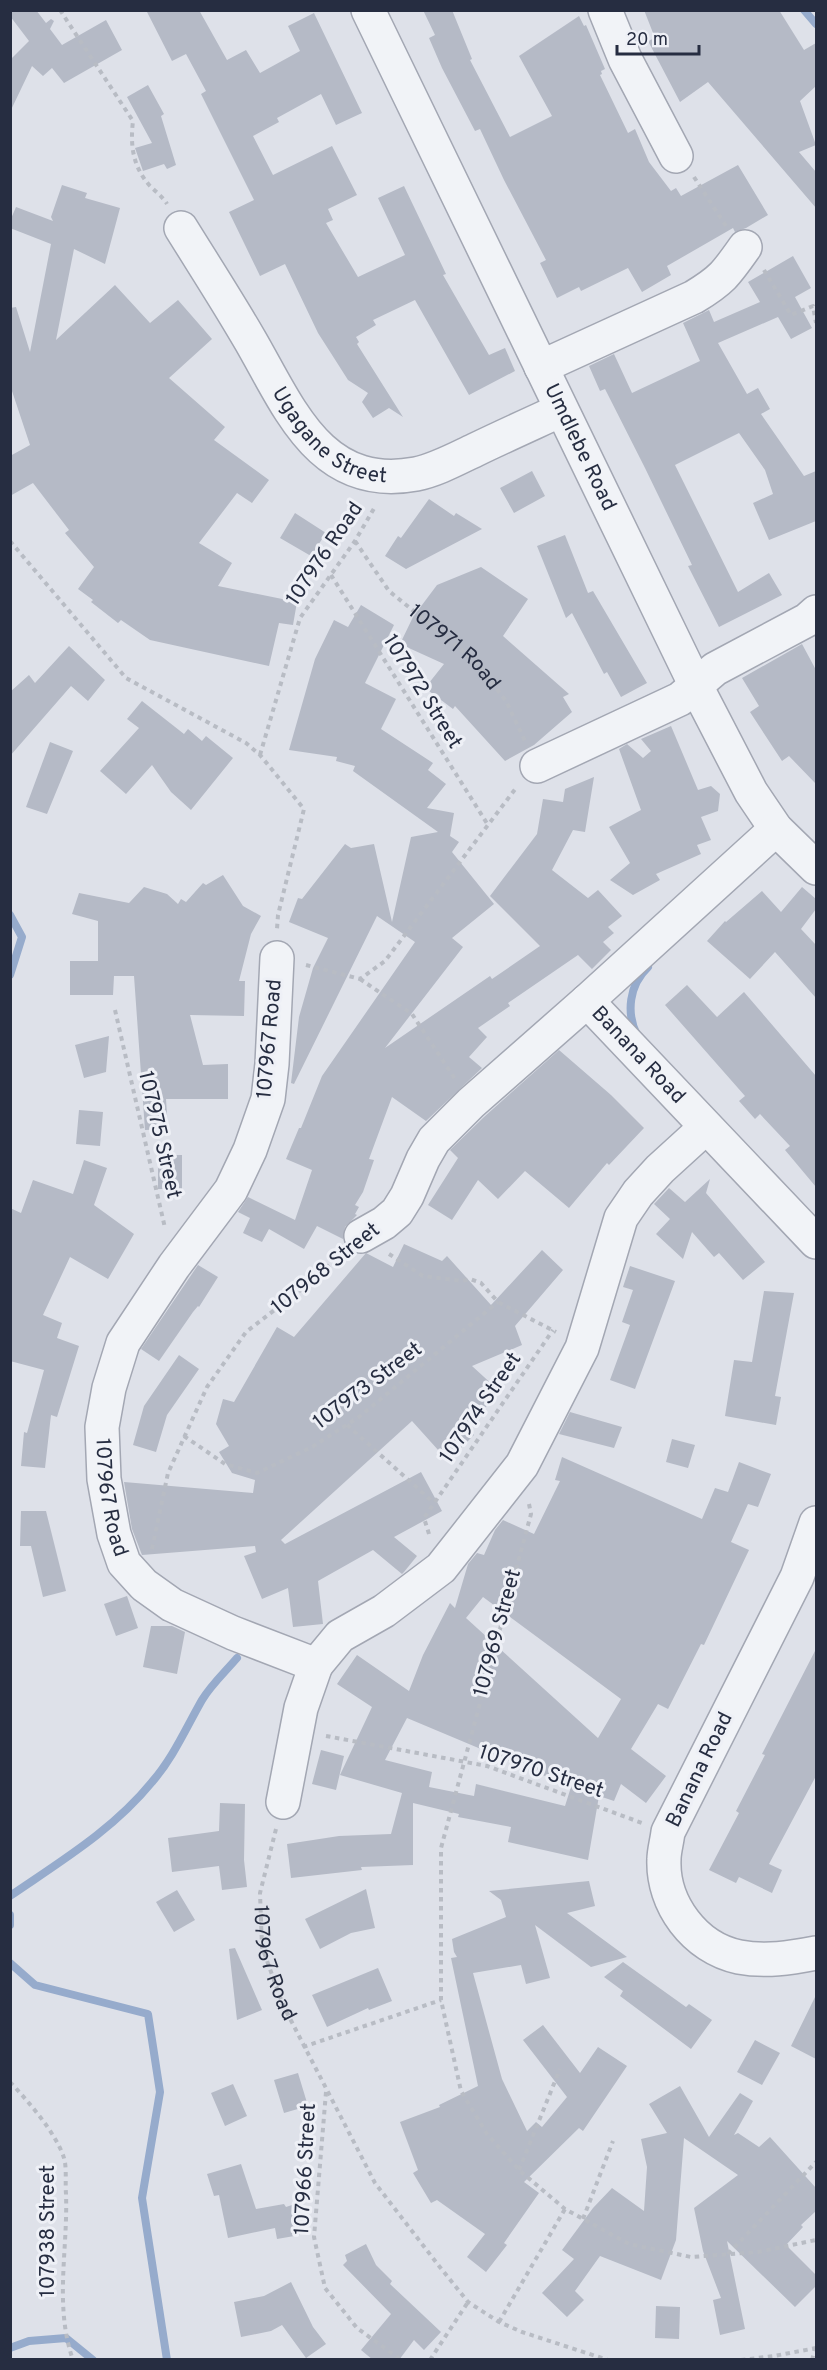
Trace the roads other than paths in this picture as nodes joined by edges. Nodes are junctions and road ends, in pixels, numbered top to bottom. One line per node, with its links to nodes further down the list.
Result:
1 (368, 10): 6 (street, Umdlebe Road)
2 (605, 10): 3 (street)
3 (676, 156)
4 (181, 228): 7 (street, Ugagane Street)
5 (745, 247): 6 (street)
6 (541, 367): 7 (street, Umdlebe Road)
7 (561, 410): 9 (street, Umdlebe Road)
8 (816, 612): 9 (street)
9 (695, 684): 10 (street); 11 (street, Umdlebe Road)
10 (537, 766)
11 (776, 829): 12 (street, Umdlebe Road); 14 (street, Banana Road)
12 (816, 868)
13 (277, 958): 19 (street, 107967 Road)
14 (587, 1001): 15 (street, Banana Road); 16 (street, 107968 Street)
15 (705, 1128): 17 (street, Banana Road); 19 (street)
16 (361, 1236)
17 (816, 1242)
18 (816, 1523): 21 (street, Banana Road)
19 (316, 1665): 20 (street)
20 (283, 1803)
21 (816, 1953)

